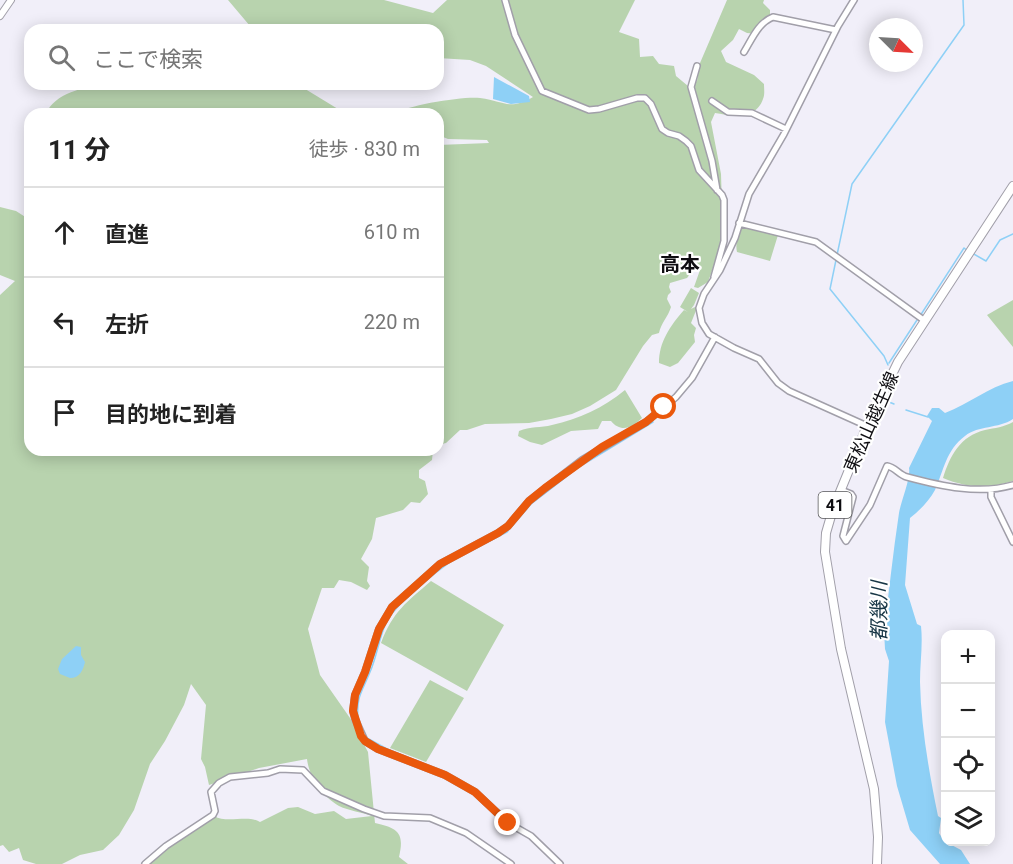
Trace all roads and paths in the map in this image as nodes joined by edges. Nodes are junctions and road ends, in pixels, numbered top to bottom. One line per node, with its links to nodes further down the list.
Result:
1 (11, 0): 4 (street)
2 (505, 0): 11 (street)
3 (854, 0): 5 (street)
4 (0, 16)
5 (836, 30): 6 (street); 9 (street)
6 (744, 52)
7 (697, 66): 11 (street)
8 (712, 101): 9 (street)
9 (786, 129): 12 (street)
10 (1013, 186): 14 (main road, 東松山越生線 / 41)
11 (717, 190): 13 (street)
12 (739, 223): 13 (street); 14 (street)
13 (714, 278): 15 (street)
14 (926, 321): 16 (main road, 東松山越生線 / 41)
15 (715, 337): 16 (street); 23 (street)
16 (867, 426): 18 (main road, 東松山越生線 / 41)
17 (1013, 485): 19 (street)
18 (841, 490): 19 (street); 24 (main road, 東松山越生線 / 41)
19 (991, 490): 20 (street)
20 (1013, 542)
21 (145, 864): 22 (street)
22 (511, 864)
23 (560, 864)
24 (877, 864)

